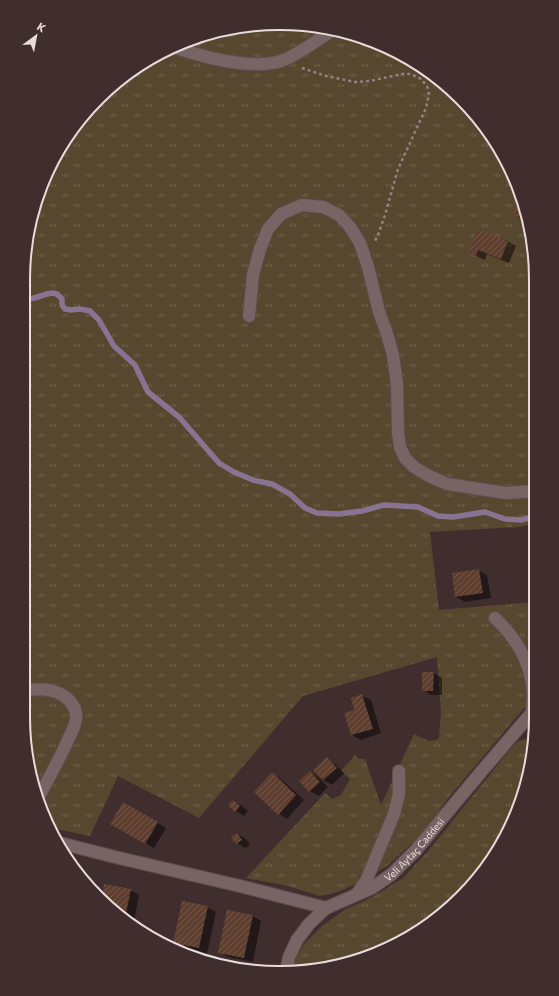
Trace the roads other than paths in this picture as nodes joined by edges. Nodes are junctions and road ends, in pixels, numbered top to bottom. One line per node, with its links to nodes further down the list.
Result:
1 (326, 35): 2 (street)
2 (182, 50)
3 (249, 316): 4 (street)
4 (529, 491)
5 (495, 618): 6 (street)
6 (529, 671)
7 (30, 690): 10 (street)
8 (529, 719): 12 (street, Veli Aytaç Caddesi)
9 (399, 771): 12 (street)
10 (42, 791)
11 (65, 844): 13 (street)
12 (356, 895): 13 (street, Veli Aytaç Caddesi)
13 (326, 908): 14 (street, Veli Aytaç Caddesi)
14 (287, 966)

